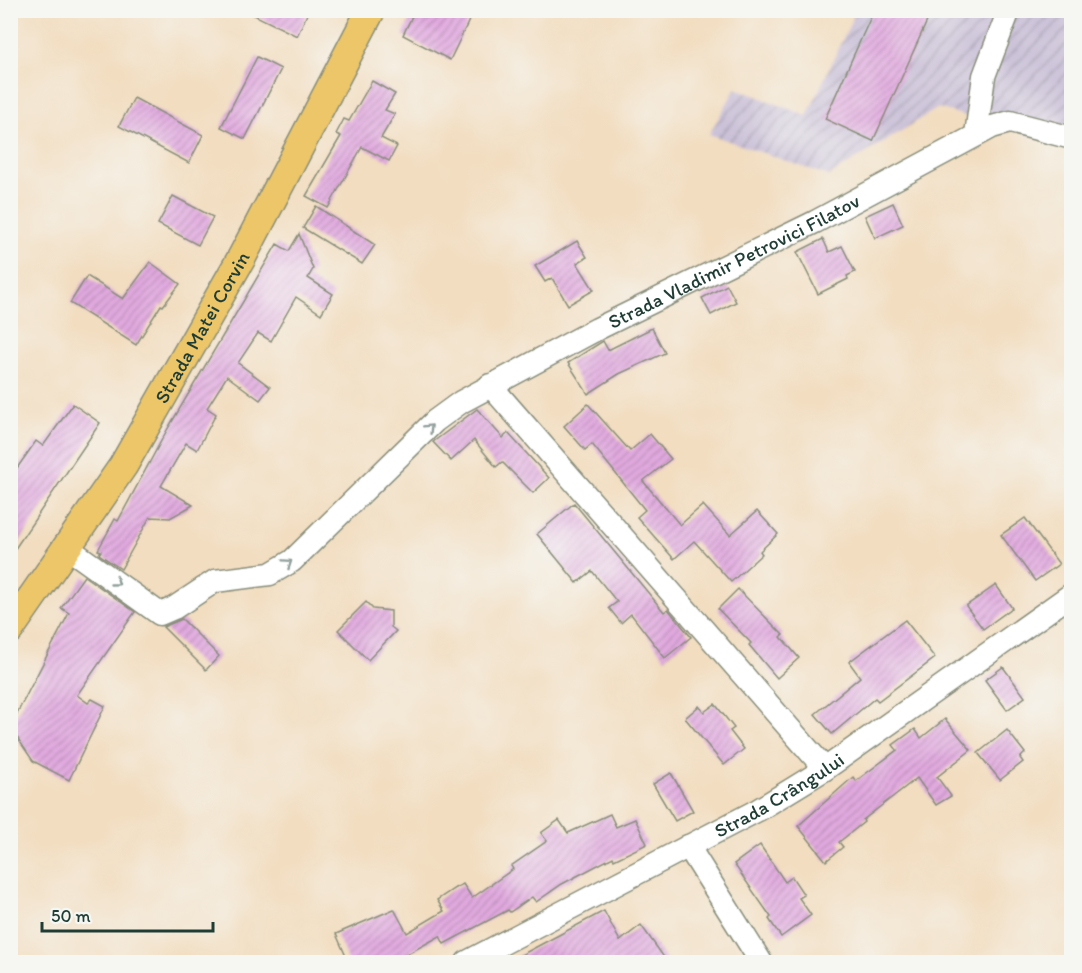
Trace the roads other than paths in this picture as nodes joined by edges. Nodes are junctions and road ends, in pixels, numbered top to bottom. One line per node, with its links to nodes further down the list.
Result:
1 (370, 10): 6 (main road, Strada Matei Corvin)
2 (1009, 10): 3 (street)
3 (976, 135): 4 (street, Strada Vladimir Petrovici Filatov); 5 (street, Strada Vladimir Petrovici Filatov)
4 (1071, 138)
5 (490, 385): 6 (street, Strada Vladimir Petrovici Filatov, one-way to 5); 9 (street)
6 (69, 548): 8 (main road, Strada Matei Corvin)
7 (1071, 594): 9 (street, Strada Crângului)
8 (10, 629)
9 (825, 769): 10 (street, Strada Crângului)
10 (688, 846): 11 (street, Strada Crângului); 12 (street)
11 (466, 963)
12 (761, 963)

